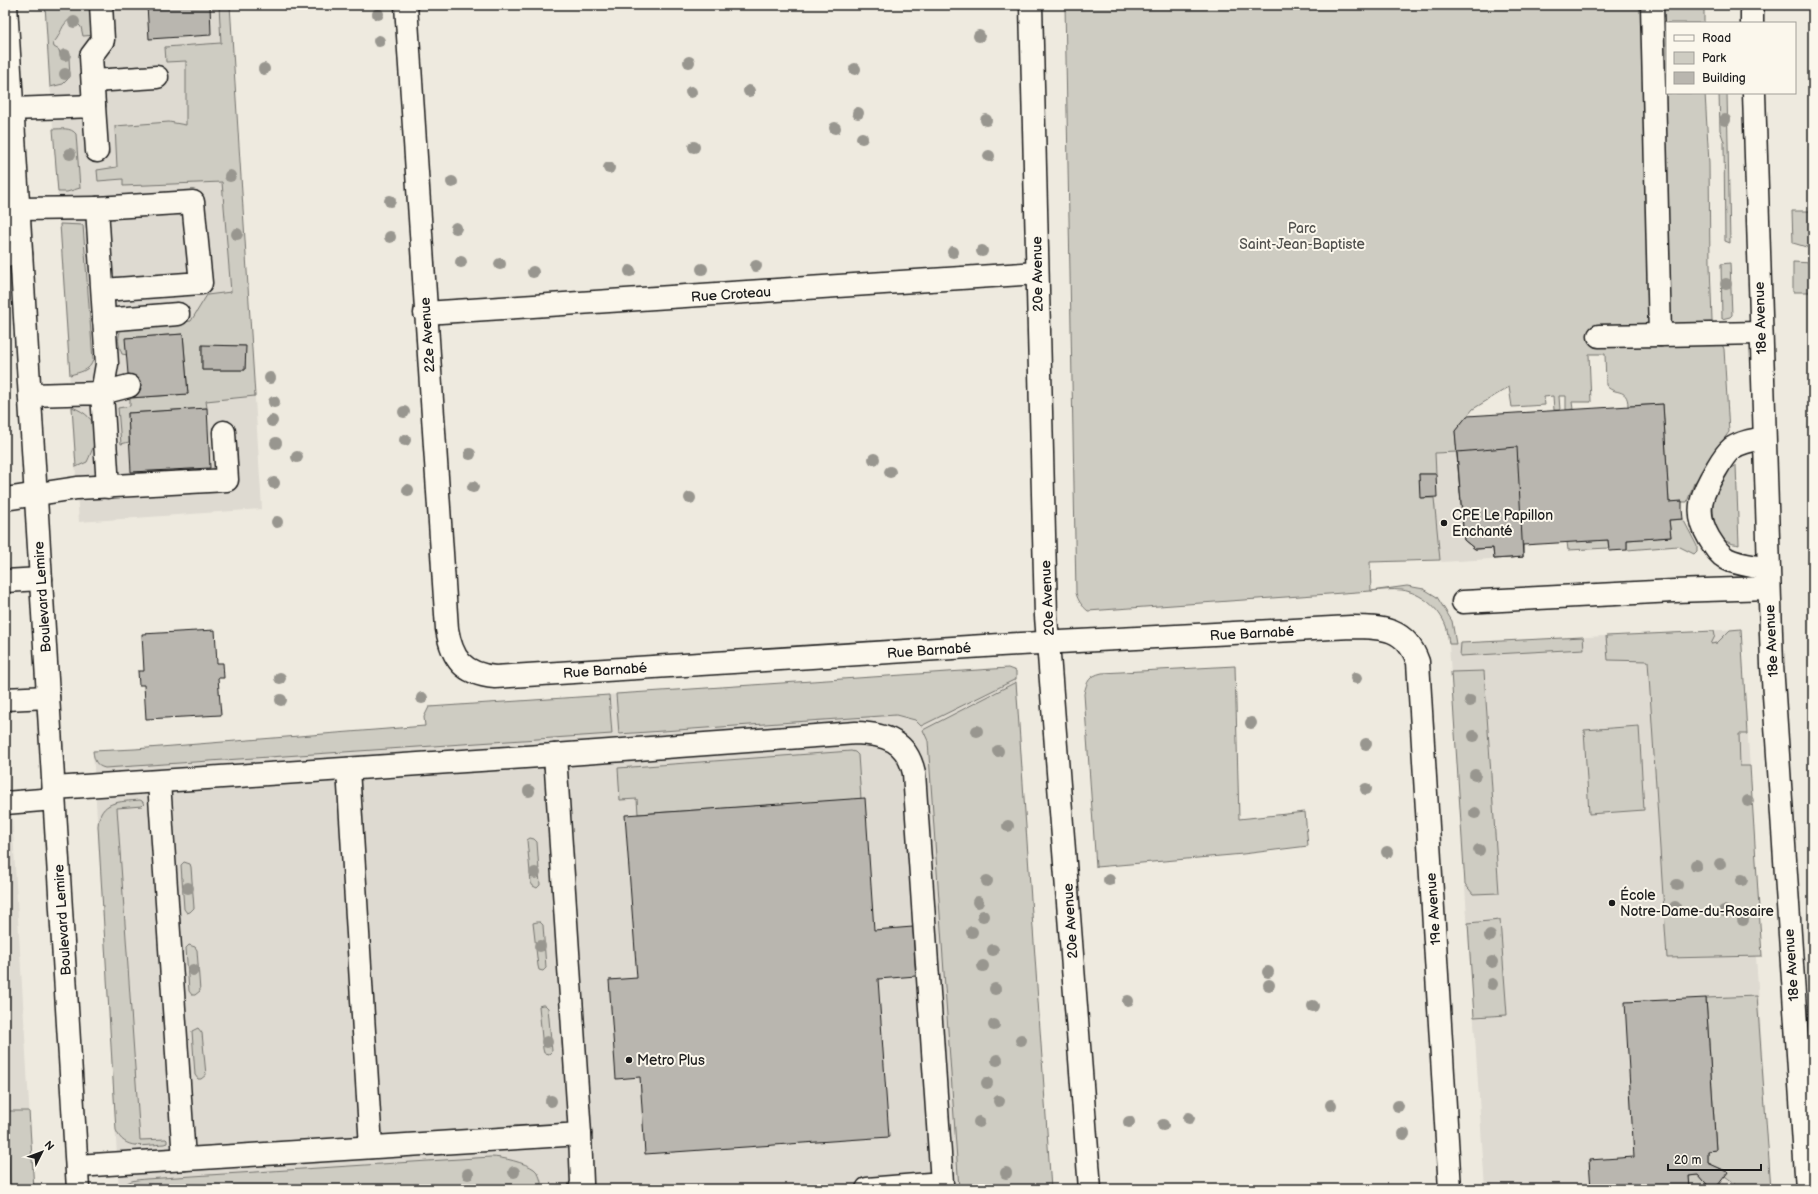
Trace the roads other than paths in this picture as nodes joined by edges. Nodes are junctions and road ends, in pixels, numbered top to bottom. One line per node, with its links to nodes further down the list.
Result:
1 (6, 5): 12 (street, Boulevard Lemire)
2 (101, 5): 9 (street)
3 (406, 5): 19 (street, 22e Avenue)
4 (1031, 5): 17 (street, 20e Avenue)
5 (1652, 5): 23 (street)
6 (1752, 5): 7 (street)
7 (1752, 22)
8 (157, 77): 9 (street)
9 (93, 81): 11 (street)
10 (1754, 94): 22 (street, 18e Avenue)
11 (94, 106): 12 (street); 13 (street)
12 (12, 109): 15 (street, Boulevard Lemire)
13 (97, 151)
14 (97, 208): 15 (street); 18 (street); 18 (street)
15 (18, 209): 16 (street, Boulevard Lemire)
16 (13, 255): 27 (street, Boulevard Lemire)
17 (1037, 273): 19 (street, Rue Croteau); 38 (street, 20e Avenue)
18 (103, 290): 21 (street)
19 (425, 313): 39 (street, 22e Avenue)
20 (178, 314): 21 (street)
21 (104, 320): 26 (street)
22 (1760, 333): 23 (street); 29 (street, 18e Avenue)
23 (1660, 335): 24 (street)
24 (1599, 336)
25 (129, 386): 26 (street)
26 (102, 393): 27 (street); 30 (street)
27 (30, 395): 31 (street, Boulevard Lemire)
28 (224, 432): 30 (street)
29 (1764, 438): 33 (street, 18e Avenue); 33 (street)
30 (108, 487): 31 (street)
31 (36, 493): 32 (street); 34 (street, Boulevard Lemire)
32 (5, 499)
33 (1768, 578): 36 (street); 56 (street, 18e Avenue)
34 (41, 579): 35 (street); 40 (street, Boulevard Lemire)
35 (5, 581)
36 (1463, 602)
37 (1400, 635): 38 (street, Rue Barnabé); 55 (street, 19e Avenue)
38 (1049, 644): 39 (street, Rue Barnabé); 54 (street, 20e Avenue)
39 (460, 663)
40 (48, 697): 41 (street); 45 (street, Boulevard Lemire)
41 (5, 699)
42 (555, 755): 43 (street); 47 (street); 53 (street)
43 (348, 768): 44 (street); 48 (street)
44 (159, 782): 45 (street); 49 (street)
45 (54, 794): 46 (street); 50 (street, Boulevard Lemire)
46 (5, 802)
47 (580, 1134): 48 (street); 52 (street)
48 (371, 1147): 49 (street)
49 (184, 1159): 50 (street)
50 (77, 1166): 51 (street, Boulevard Lemire)
51 (78, 1189)
52 (580, 1189)
53 (867, 1189)
54 (1090, 1189)
55 (1450, 1189)
56 (1807, 1189)

